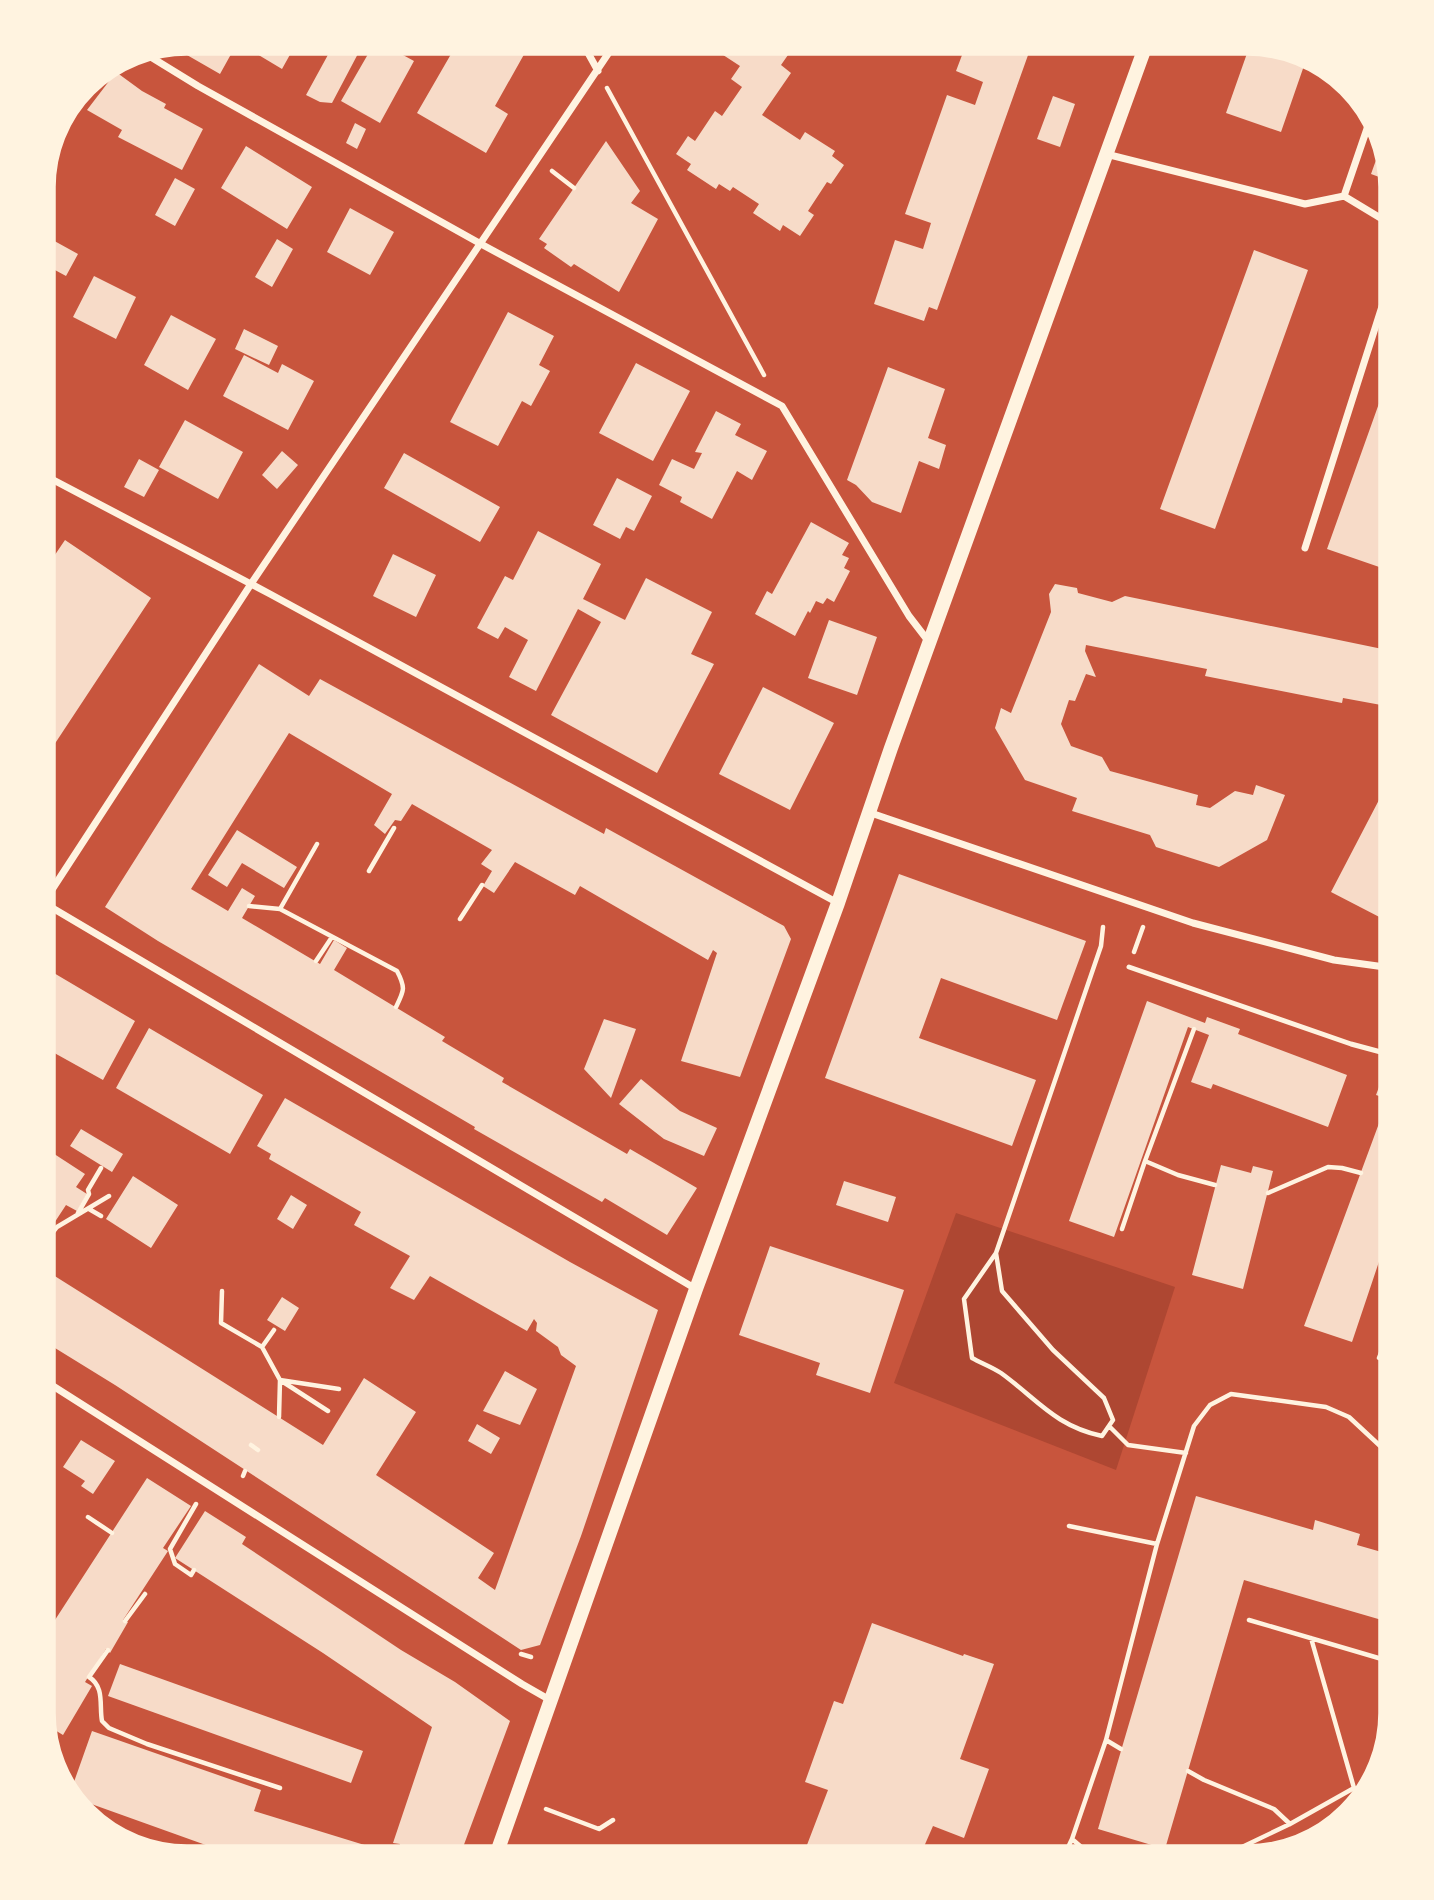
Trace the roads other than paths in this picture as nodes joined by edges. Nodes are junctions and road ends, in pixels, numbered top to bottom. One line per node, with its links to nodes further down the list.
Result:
1 (589, 54): 5 (street)
2 (608, 54): 5 (street)
3 (1142, 55): 7 (main road)
4 (154, 59): 10 (street)
5 (598, 71): 10 (street)
6 (1367, 130): 8 (street)
7 (1106, 154): 8 (street); 15 (main road)
8 (1344, 196): 9 (street)
9 (1380, 218)
10 (481, 244): 14 (street); 15 (street)
11 (1380, 313): 13 (street)
12 (55, 481): 14 (street)
13 (1305, 548)
14 (251, 584): 17 (street); 18 (street)
15 (929, 643): 16 (main road)
16 (868, 812): 18 (main road); 20 (street)
17 (55, 886)
18 (838, 902): 23 (main road)
19 (55, 911): 23 (street)
20 (1380, 966)
21 (1129, 967): 22 (lane)
22 (1380, 1052)
23 (696, 1289): 25 (main road)
24 (54, 1387): 25 (street)
25 (551, 1700): 26 (main road)
26 (499, 1846)

